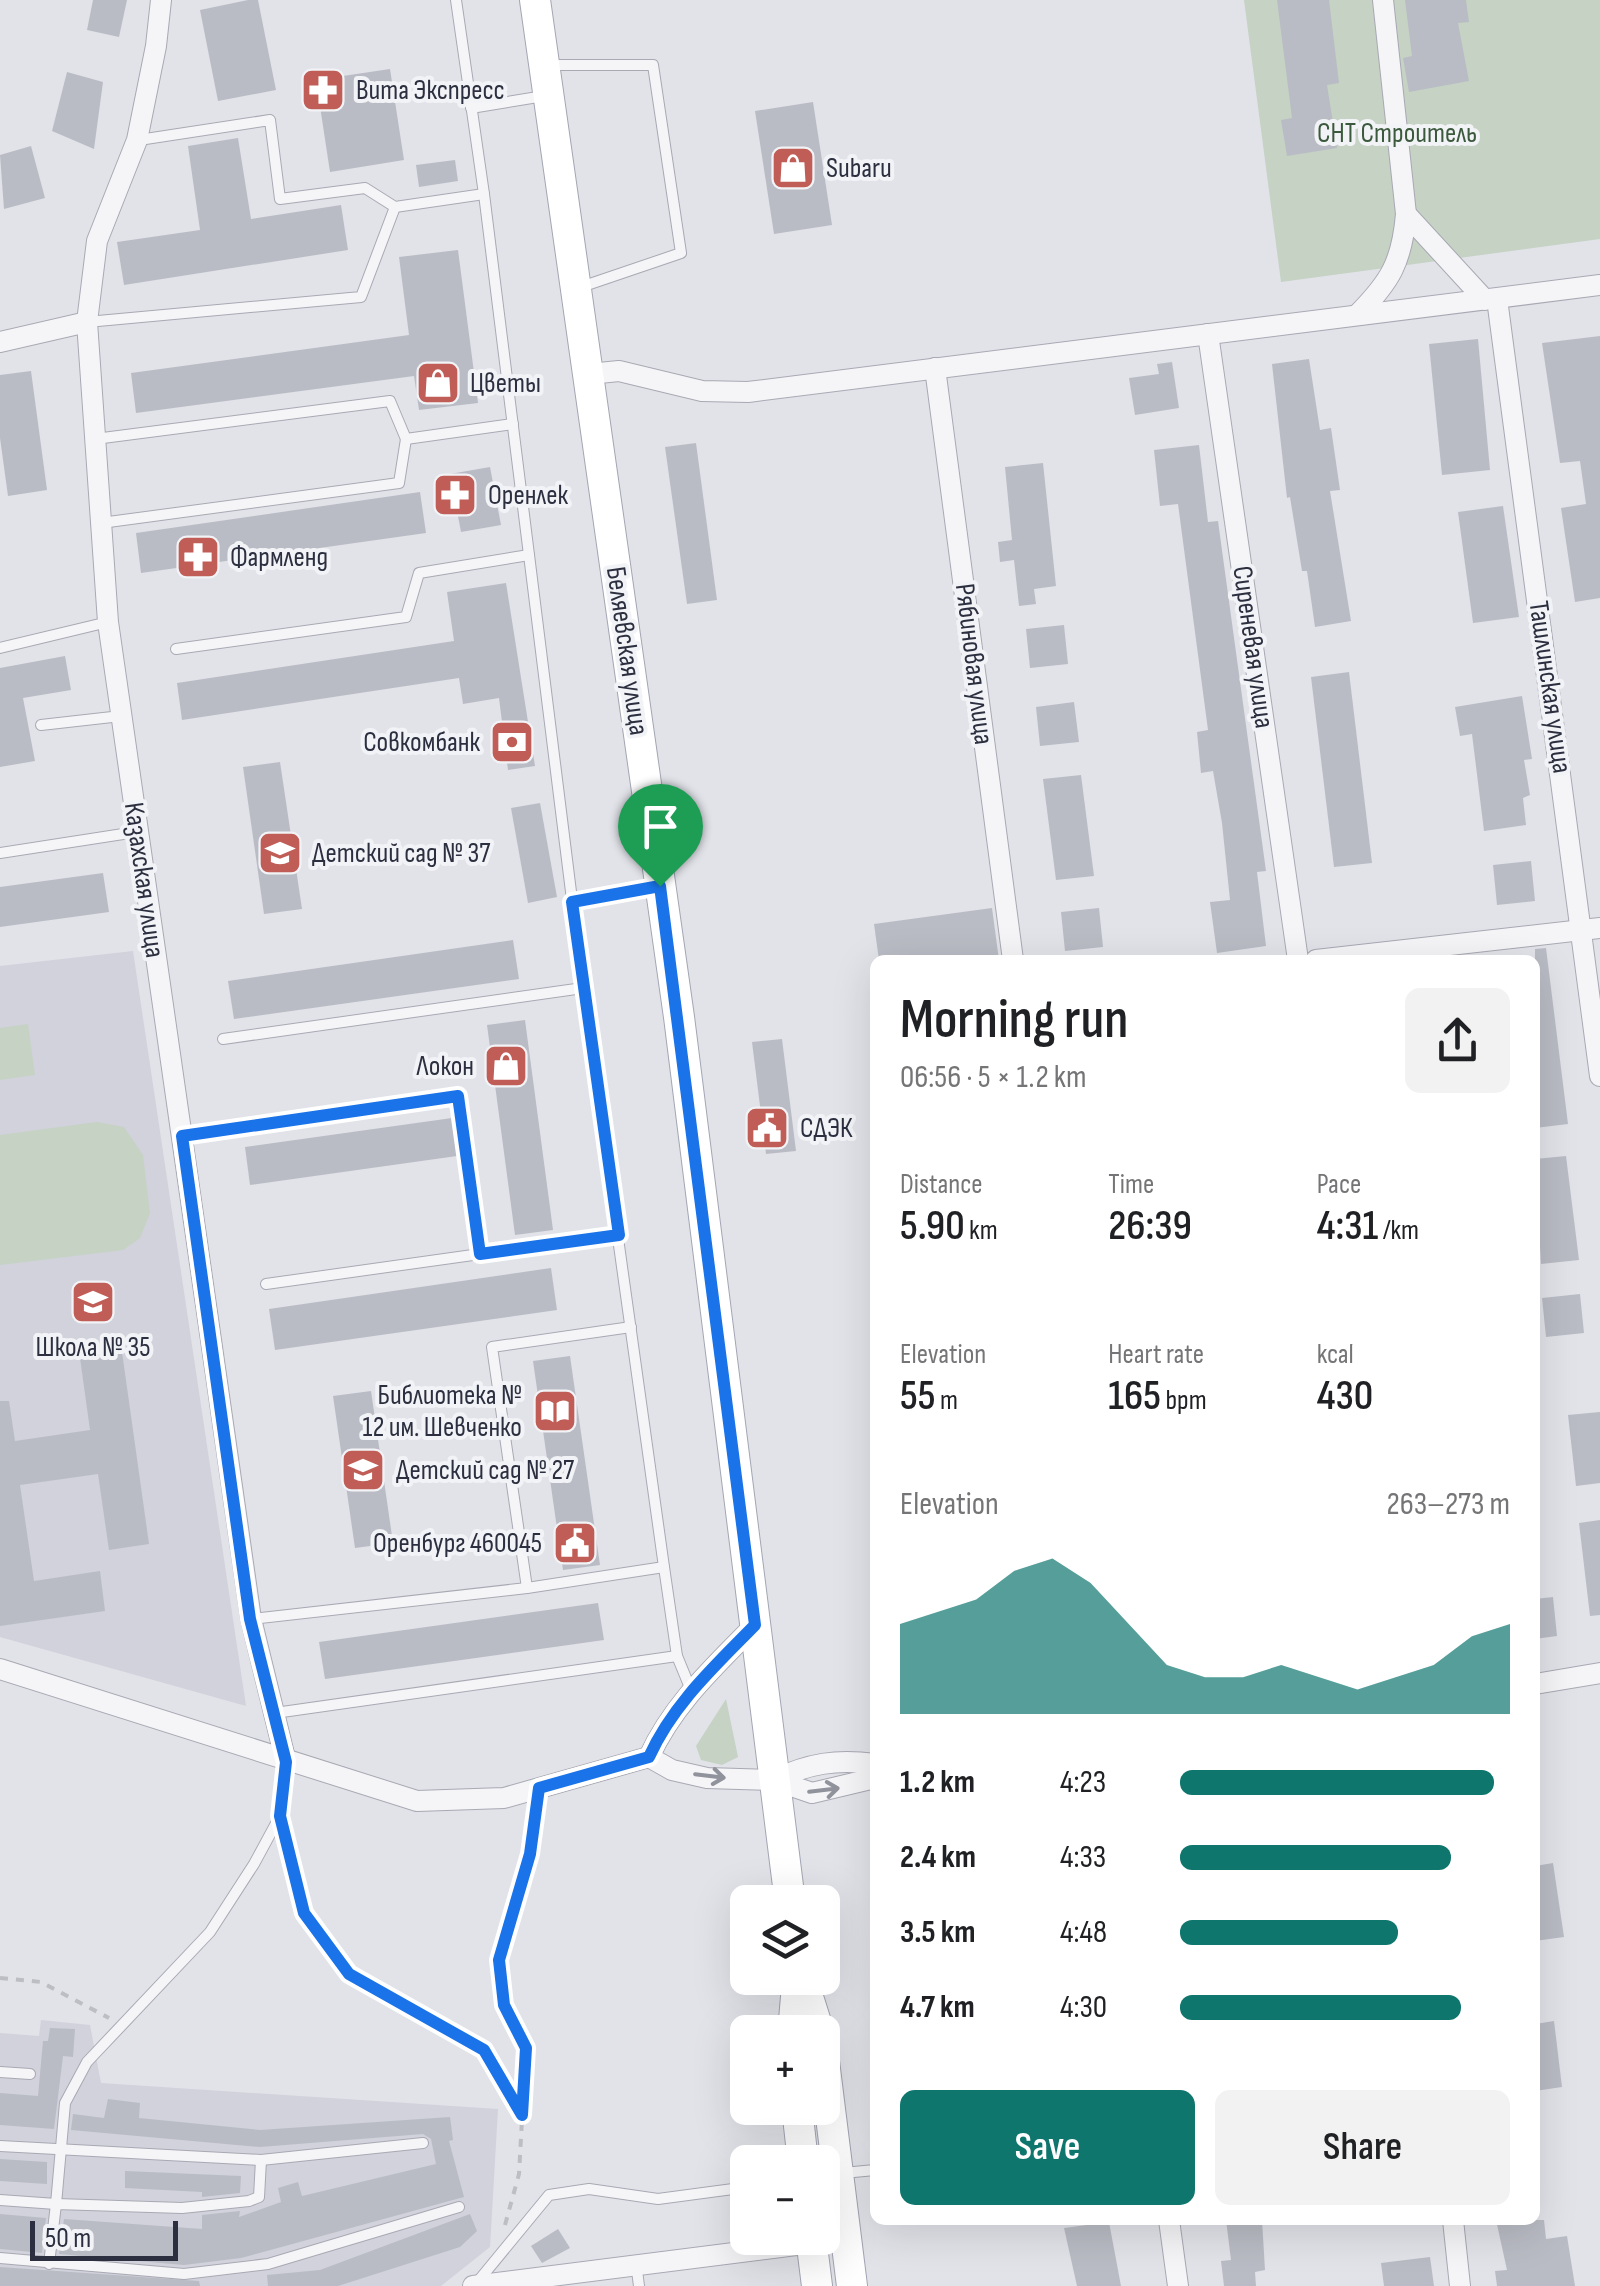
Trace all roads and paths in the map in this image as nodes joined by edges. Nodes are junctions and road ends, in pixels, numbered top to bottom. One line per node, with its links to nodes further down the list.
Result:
1 (160, 0): 8 (street, Казахская улица)
2 (456, 0): 7 (lane)
3 (535, 0): 5 (main road, Беляевская улица)
4 (1383, 0): 11 (street)
5 (544, 65): 6 (main road, Беляевская улица); 13 (lane)
6 (549, 96): 7 (lane); 13 (main road, Беляевская улица)
7 (471, 108): 9 (lane)
8 (137, 140): 10 (lane); 16 (street, Казахская улица)
9 (484, 194): 10 (lane); 21 (lane)
10 (395, 208): 16 (lane)
11 (1406, 214): 14 (street); 15 (street)
12 (1600, 284): 14 (street)
13 (577, 288): 20 (main road, Беляевская улица)
14 (1491, 299): 15 (street); 35 (street, Ташлинская улица)
15 (1356, 316): 17 (street)
16 (87, 322): 18 (street); 22 (street, Казахская улица)
17 (1208, 334): 19 (street); 37 (street, Сиреневая улица)
18 (0, 342)
19 (936, 368): 20 (street); 36 (street, Рябиновая улица)
20 (589, 374): 33 (main road, Беляевская улица)
21 (513, 424): 23 (lane); 25 (lane)
22 (95, 438): 23 (lane); 24 (street, Казахская улица)
23 (406, 438): 24 (lane)
24 (101, 523): 26 (street, Казахская улица)
25 (529, 556): 28 (lane); 34 (lane)
26 (108, 622): 27 (lane); 29 (street, Казахская улица)
27 (0, 648)
28 (176, 649)
29 (121, 716): 30 (lane); 31 (street, Казахская улица)
30 (41, 725)
31 (136, 832): 32 (lane); 42 (street, Казахская улица)
32 (0, 853)
33 (660, 886): 34 (lane); 50 (main road, Беляевская улица)
34 (572, 902): 39 (lane)
35 (1591, 930): 38 (street); 41 (street, Ташлинская улица)
36 (1012, 955)
37 (1297, 955)
38 (1362, 955)
39 (583, 988): 40 (lane); 43 (lane)
40 (223, 1039)
41 (1600, 1076)
42 (182, 1136): 44 (lane); 49 (street, Казахская улица)
43 (619, 1235): 44 (lane); 46 (lane)
44 (480, 1254): 45 (lane)
45 (266, 1284)
46 (631, 1327): 47 (lane); 48 (lane)
47 (664, 1568): 48 (lane); 51 (lane)
48 (527, 1588): 49 (lane)
49 (250, 1619): 56 (street, Казахская улица)
50 (755, 1625): 55 (street); 61 (main road, Беляевская улица)
51 (677, 1656): 55 (lane); 56 (lane)
52 (0, 1669): 58 (street)
53 (1600, 1674): 54 (street)
54 (1540, 1683)
55 (692, 1690): 57 (street)
56 (275, 1713): 58 (street, Казахская улица)
57 (649, 1757): 61 (street, one-way to 61); 62 (street)
58 (286, 1762): 62 (street); 63 (lane)
59 (870, 1763): 61 (street)
60 (870, 1779): 61 (street, one-way to 60)
61 (774, 1780): 64 (main road, Беляевская улица)
62 (539, 1788): 69 (path)
63 (280, 1816): 66 (lane); 69 (path)
64 (788, 1885)
65 (0, 1978): 66 (path)
66 (122, 2025): 72 (lane)
67 (0, 2072): 68 (lane)
68 (30, 2074)
69 (522, 2115): 86 (path)
70 (422, 2143): 73 (lane)
71 (0, 2146): 72 (lane)
72 (61, 2150): 73 (lane); 79 (lane)
73 (261, 2160): 79 (lane)
74 (870, 2171): 75 (lane)
75 (840, 2174)
76 (730, 2189): 86 (lane)
77 (840, 2196): 92 (main road)
78 (0, 2200): 79 (lane)
79 (56, 2204): 87 (lane)
80 (460, 2207): 87 (lane)
81 (1170, 2225): 93 (street)
82 (1454, 2225): 94 (street)
83 (730, 2251): 88 (street)
84 (814, 2255): 91 (main road)
85 (0, 2258): 87 (lane)
86 (496, 2259): 89 (lane)
87 (49, 2264)
88 (636, 2264): 89 (street); 90 (lane)
89 (474, 2286)
90 (639, 2286)
91 (817, 2286)
92 (852, 2286)
93 (1178, 2286)
94 (1460, 2286)

